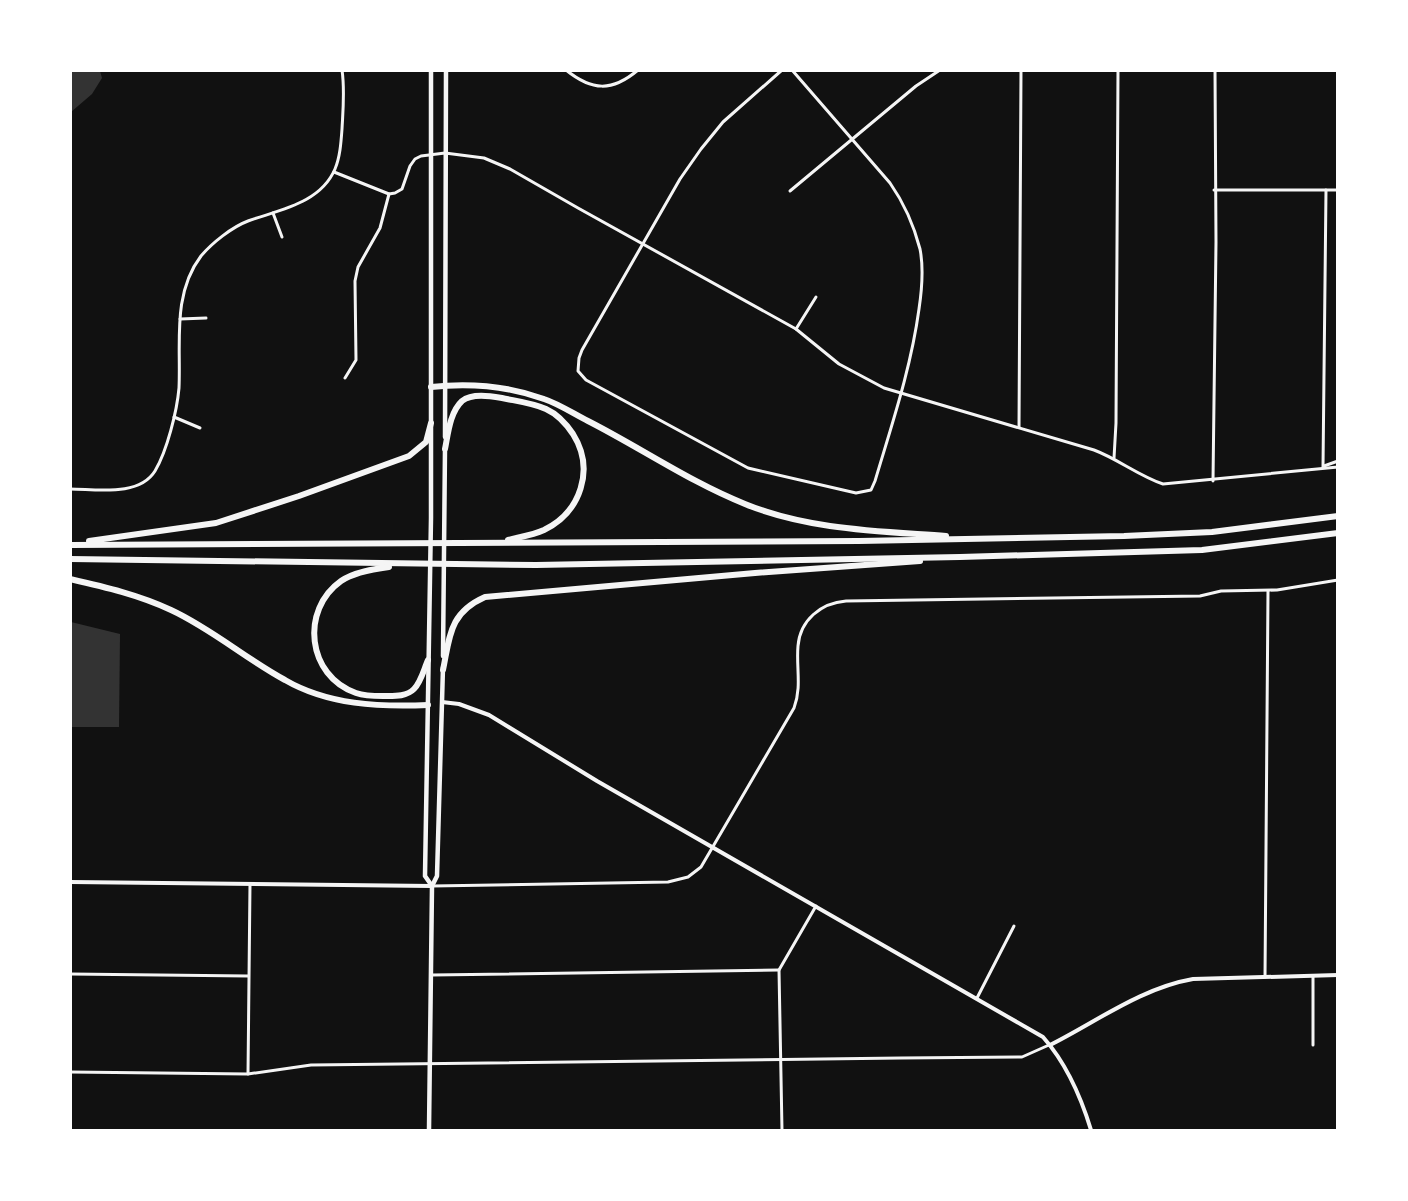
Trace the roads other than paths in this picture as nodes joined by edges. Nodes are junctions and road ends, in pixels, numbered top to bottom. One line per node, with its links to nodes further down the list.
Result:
1 (342, 70): 15 (street)
2 (431, 70): 14 (main road)
3 (446, 70): 13 (main road)
4 (566, 70): 5 (street)
5 (638, 70)
6 (782, 70): 23 (street)
7 (792, 70): 12 (street)
8 (940, 70): 12 (street)
9 (1021, 70): 34 (street)
10 (1118, 70): 37 (street)
11 (1215, 70): 16 (street)
12 (851, 139): 19 (street); 31 (street)
13 (445, 153): 14 (street); 23 (street); 29 (main road)
14 (430, 154): 20 (street); 30 (main road)
15 (334, 172): 20 (street); 21 (street)
16 (1214, 190): 17 (street); 41 (street)
17 (1326, 190): 18 (street); 39 (street)
18 (1338, 190)
19 (790, 191)
20 (389, 194): 28 (street)
21 (273, 213): 22 (street); 26 (street)
22 (282, 237)
23 (642, 244): 27 (street); 31 (street)
24 (816, 297): 27 (street)
25 (206, 318): 26 (street)
26 (180, 319): 32 (street)
27 (796, 329): 31 (street)
28 (345, 378)
29 (446, 386): 30 (highway); 36 (main road); 45 (highway)
30 (431, 387): 33 (main road)
31 (901, 393): 34 (street)
32 (174, 417): 35 (street); 42 (street)
33 (431, 423): 47 (highway); 54 (main road)
34 (1020, 427): 37 (street)
35 (200, 428)
36 (445, 448): 46 (highway); 55 (main road)
37 (1114, 458): 41 (street)
38 (1338, 461): 39 (street)
39 (1323, 467): 40 (street); 41 (street)
40 (1338, 467)
41 (1213, 481)
42 (70, 489)
43 (1338, 516): 45 (highway)
44 (1338, 533): 48 (highway)
45 (986, 539): 46 (highway)
46 (500, 543): 47 (highway)
47 (70, 544)
48 (960, 557): 50 (highway); 55 (highway)
49 (70, 560): 50 (highway)
50 (410, 564): 54 (highway)
51 (70, 579): 57 (highway)
52 (1338, 580): 53 (street)
53 (1268, 591): 58 (street); 69 (street)
54 (428, 660): 57 (main road)
55 (443, 670): 56 (main road)
56 (442, 702): 57 (main road); 58 (street); 61 (main road)
57 (428, 705): 61 (main road)
58 (713, 847): 61 (street); 62 (street)
59 (70, 882): 60 (street)
60 (250, 884): 61 (street); 68 (street)
61 (432, 886): 66 (main road)
62 (816, 906): 64 (street); 71 (street)
63 (1014, 926): 71 (street)
64 (779, 970): 66 (street); 74 (street)
65 (70, 975): 68 (street)
66 (432, 975): 75 (main road)
67 (1338, 975): 70 (street)
68 (248, 976): 77 (street)
69 (1265, 976): 70 (street); 72 (street)
70 (1313, 976): 73 (street)
71 (977, 998): 72 (street)
72 (1050, 1045): 74 (street); 80 (street)
73 (1312, 1045)
74 (780, 1060): 75 (street); 79 (street)
75 (430, 1064): 77 (street); 78 (main road)
76 (70, 1072): 77 (street)
77 (248, 1074)
78 (429, 1131)
79 (782, 1131)
80 (1091, 1131)

